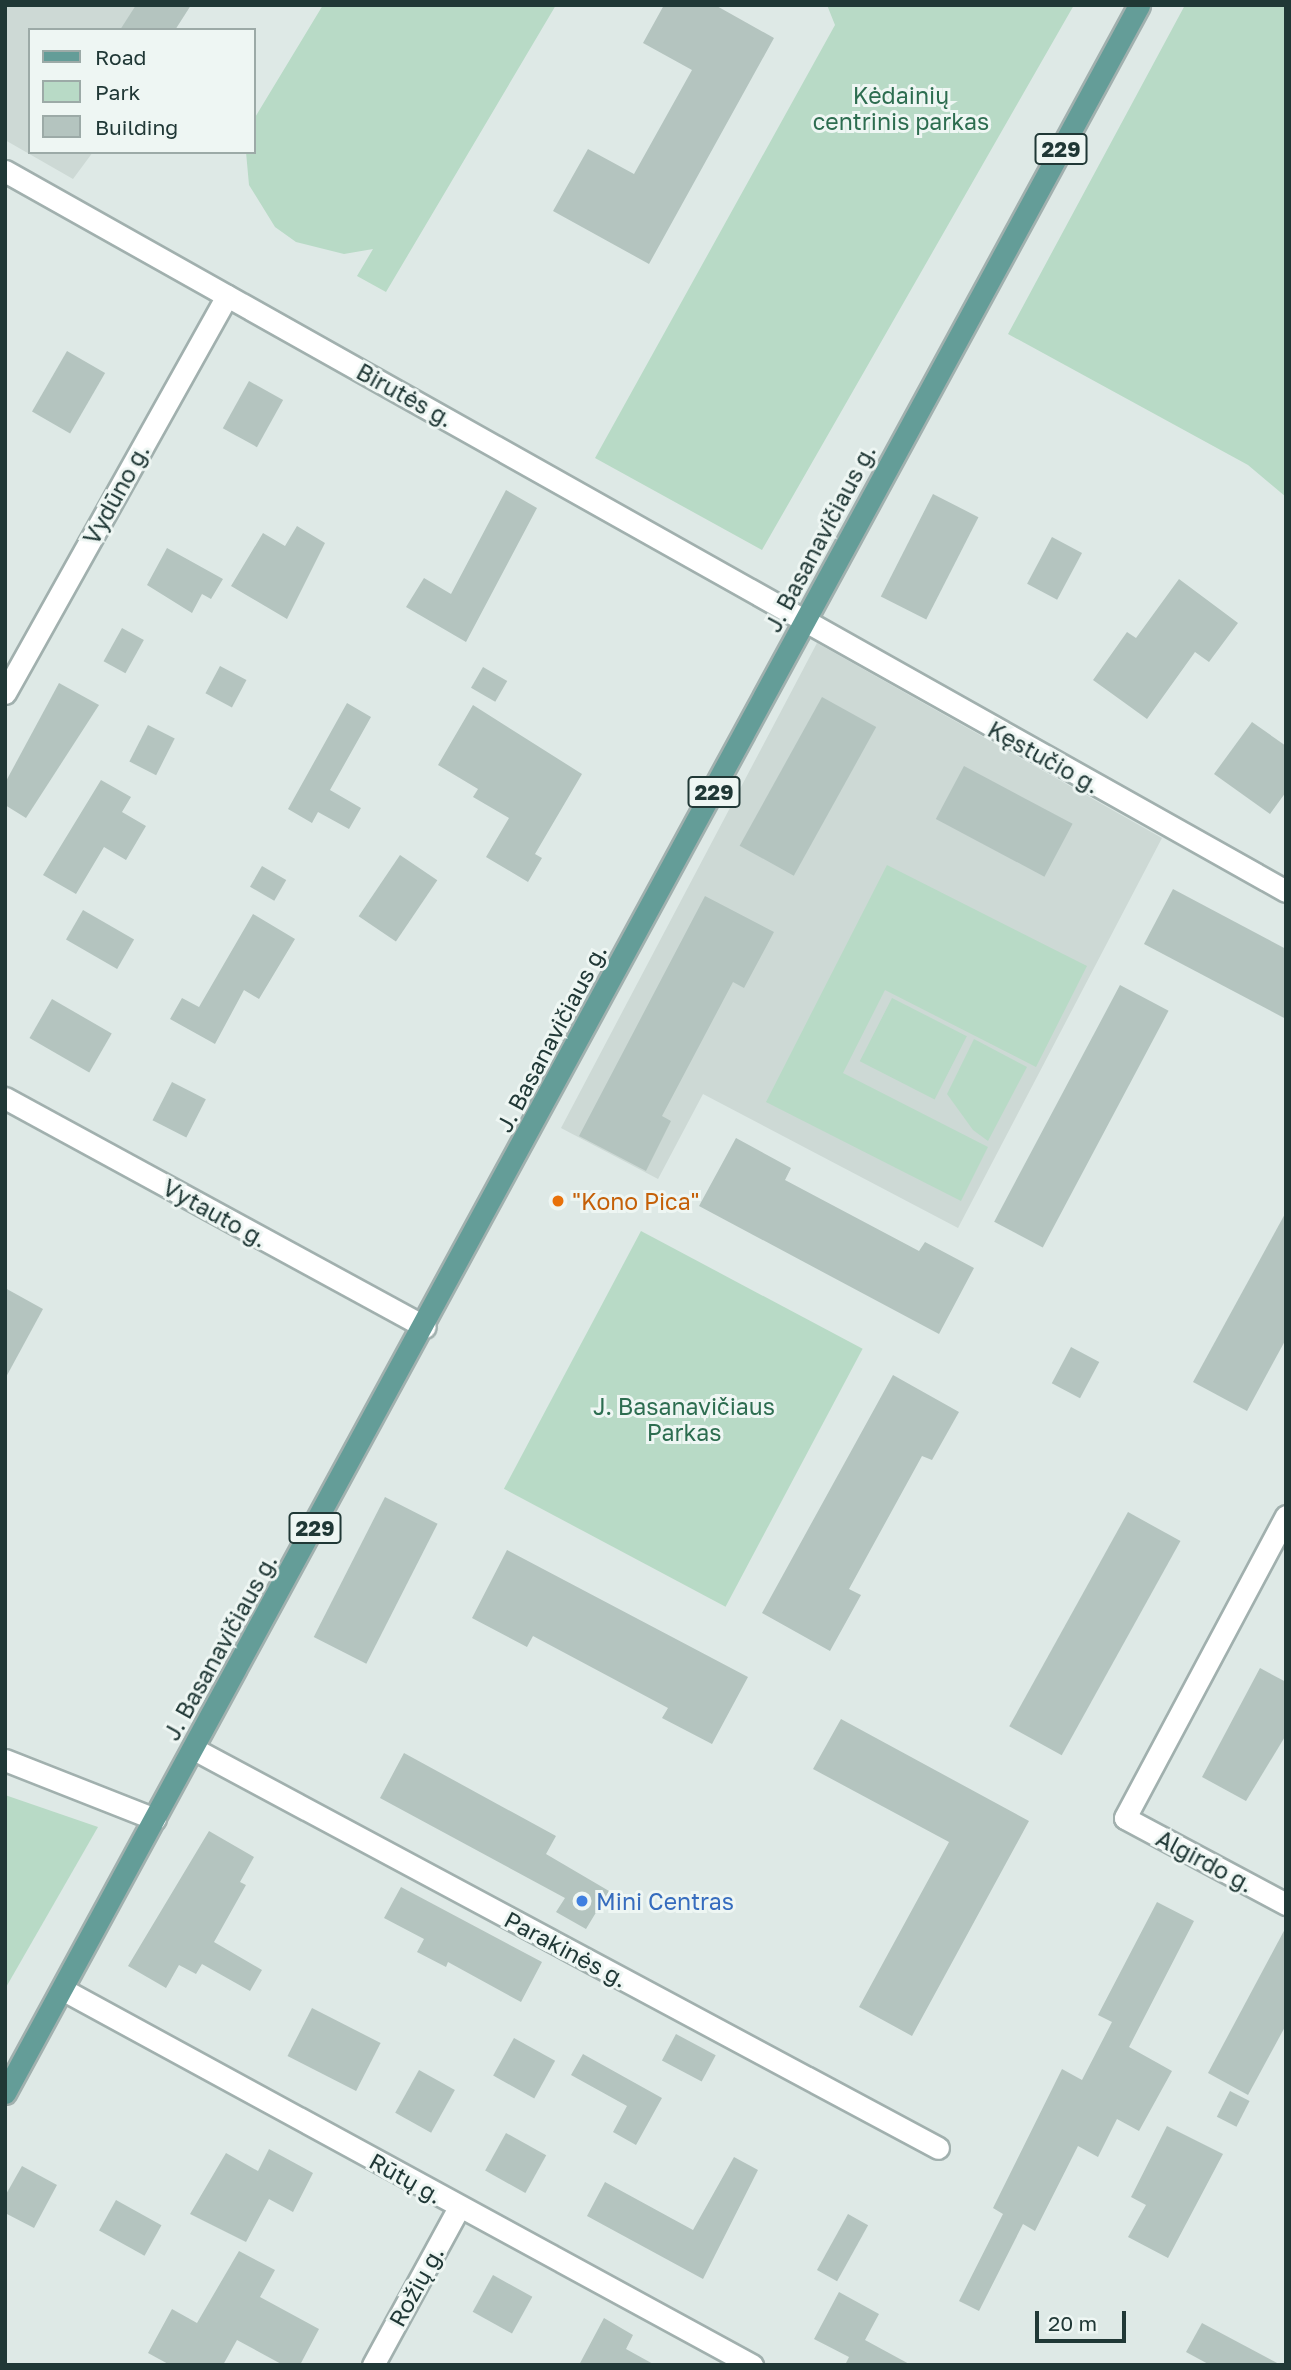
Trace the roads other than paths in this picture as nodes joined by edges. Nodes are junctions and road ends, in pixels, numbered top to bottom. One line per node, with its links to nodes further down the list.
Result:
1 (1139, 5): 4 (main road, J. Basanavičiaus g. / 229)
2 (5, 171): 3 (street, Birutės g.)
3 (227, 296): 4 (street, Birutės g.); 5 (street, Vydūno g.)
4 (805, 619): 6 (street, Kęstučio g.); 8 (main road, J. Basanavičiaus g. / 229)
5 (5, 693)
6 (1286, 891)
7 (5, 1098): 8 (street, Vytauto g.)
8 (425, 1327): 10 (main road, J. Basanavičiaus g. / 229)
9 (1286, 1516): 13 (street, Algirdo g.)
10 (194, 1749): 12 (main road, J. Basanavičiaus g. / 229); 16 (street, Parakinės g.)
11 (5, 1760): 12 (street)
12 (155, 1819): 14 (main road, J. Basanavičiaus g. / 229)
13 (1286, 1904)
14 (62, 1989): 15 (main road, J. Basanavičiaus g. / 229); 17 (street, Rūtų g.)
15 (5, 2093)
16 (938, 2148)
17 (459, 2207): 18 (street, Rožių g.); 19 (street, Rūtų g.)
18 (373, 2365)
19 (752, 2365)

